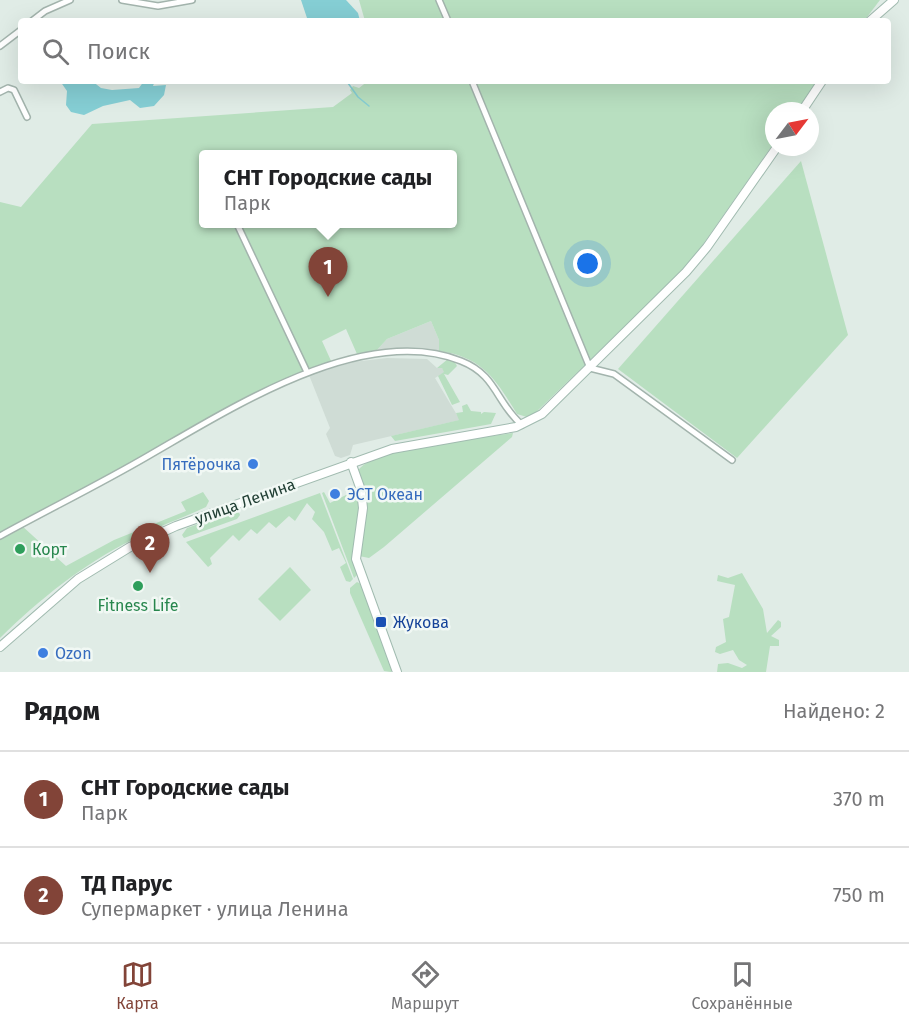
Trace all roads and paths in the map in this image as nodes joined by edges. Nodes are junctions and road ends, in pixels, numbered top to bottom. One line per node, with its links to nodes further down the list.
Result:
1 (70, 0): 8 (street)
2 (122, 0): 3 (street)
3 (192, 0)
4 (439, 0): 9 (street)
5 (883, 0): 7 (street)
6 (894, 0): 7 (main road)
7 (883, 9): 10 (main road)
8 (36, 18)
9 (447, 18)
10 (873, 18)
11 (18, 32): 12 (street)
12 (0, 46)
13 (473, 84): 20 (street)
14 (820, 84): 16 (main road)
15 (0, 92): 17 (street)
16 (808, 102)
17 (27, 117)
18 (771, 156): 20 (main road)
19 (239, 228): 21 (street)
20 (590, 368): 22 (main road); 23 (street)
21 (307, 372): 22 (street); 25 (street)
22 (522, 425): 24 (main road, улица Ленина)
23 (732, 460)
24 (351, 462): 26 (main road, улица Ленина); 27 (main road)
25 (0, 536)
26 (0, 647)
27 (397, 672)

